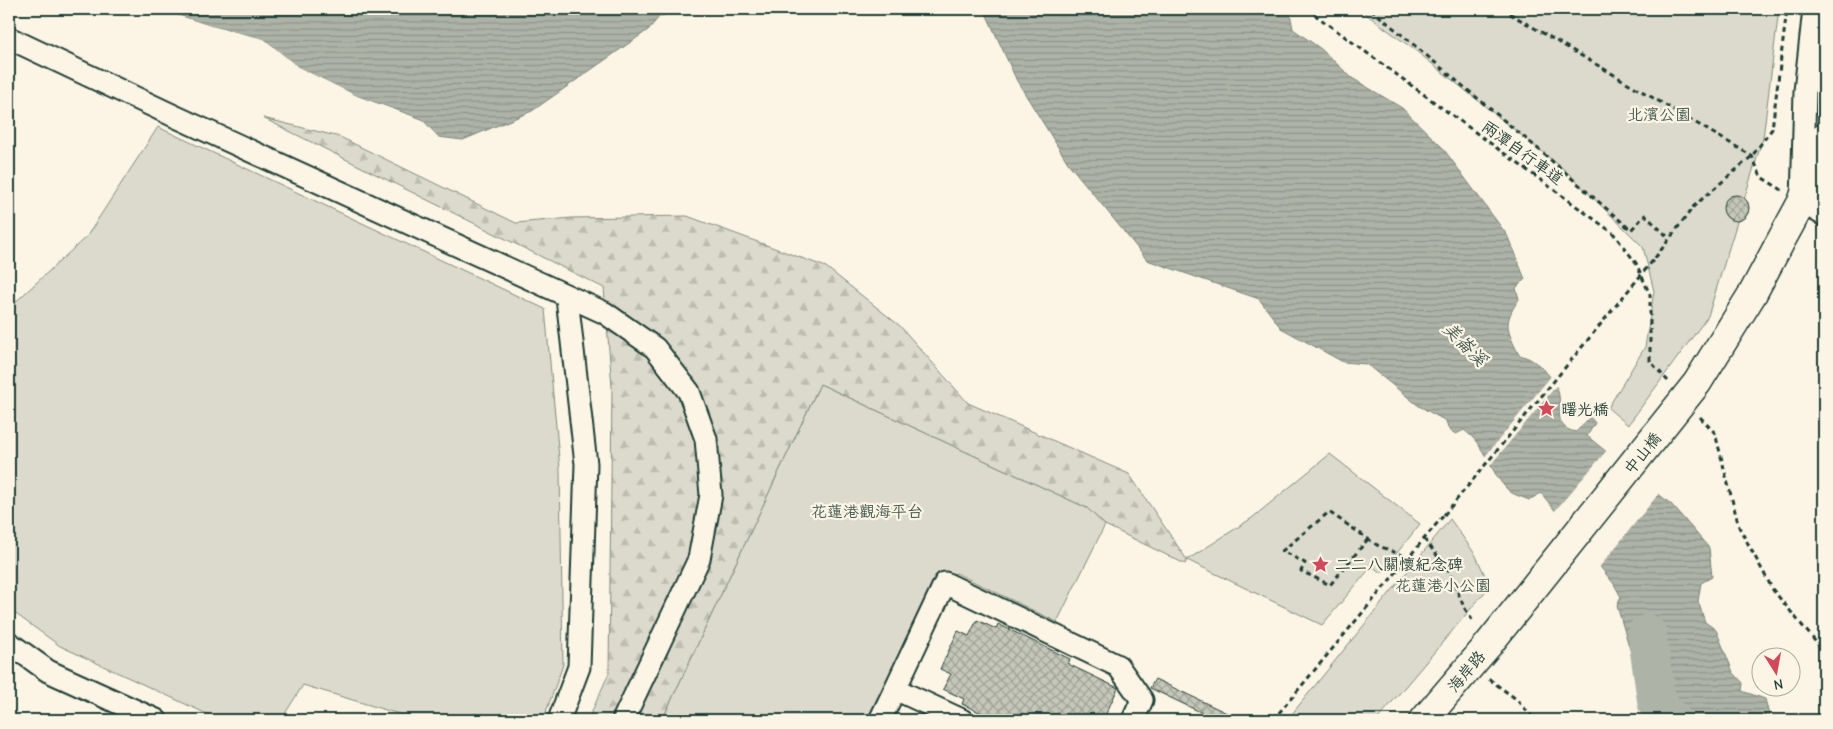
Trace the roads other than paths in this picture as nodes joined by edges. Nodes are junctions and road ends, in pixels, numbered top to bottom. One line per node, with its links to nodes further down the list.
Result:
1 (1814, 9): 4 (street)
2 (9, 38): 5 (street)
3 (1824, 138): 4 (main road)
4 (1813, 208): 7 (main road, 中山橋, bridge)
5 (567, 298): 10 (street); 11 (street)
6 (9, 643): 9 (street)
7 (1479, 655): 15 (main road, 海岸路)
8 (896, 689): 12 (street); 13 (street); 14 (street)
9 (156, 720)
10 (559, 720)
11 (623, 720)
12 (880, 720)
13 (962, 720)
14 (1133, 720)
15 (1424, 720)

